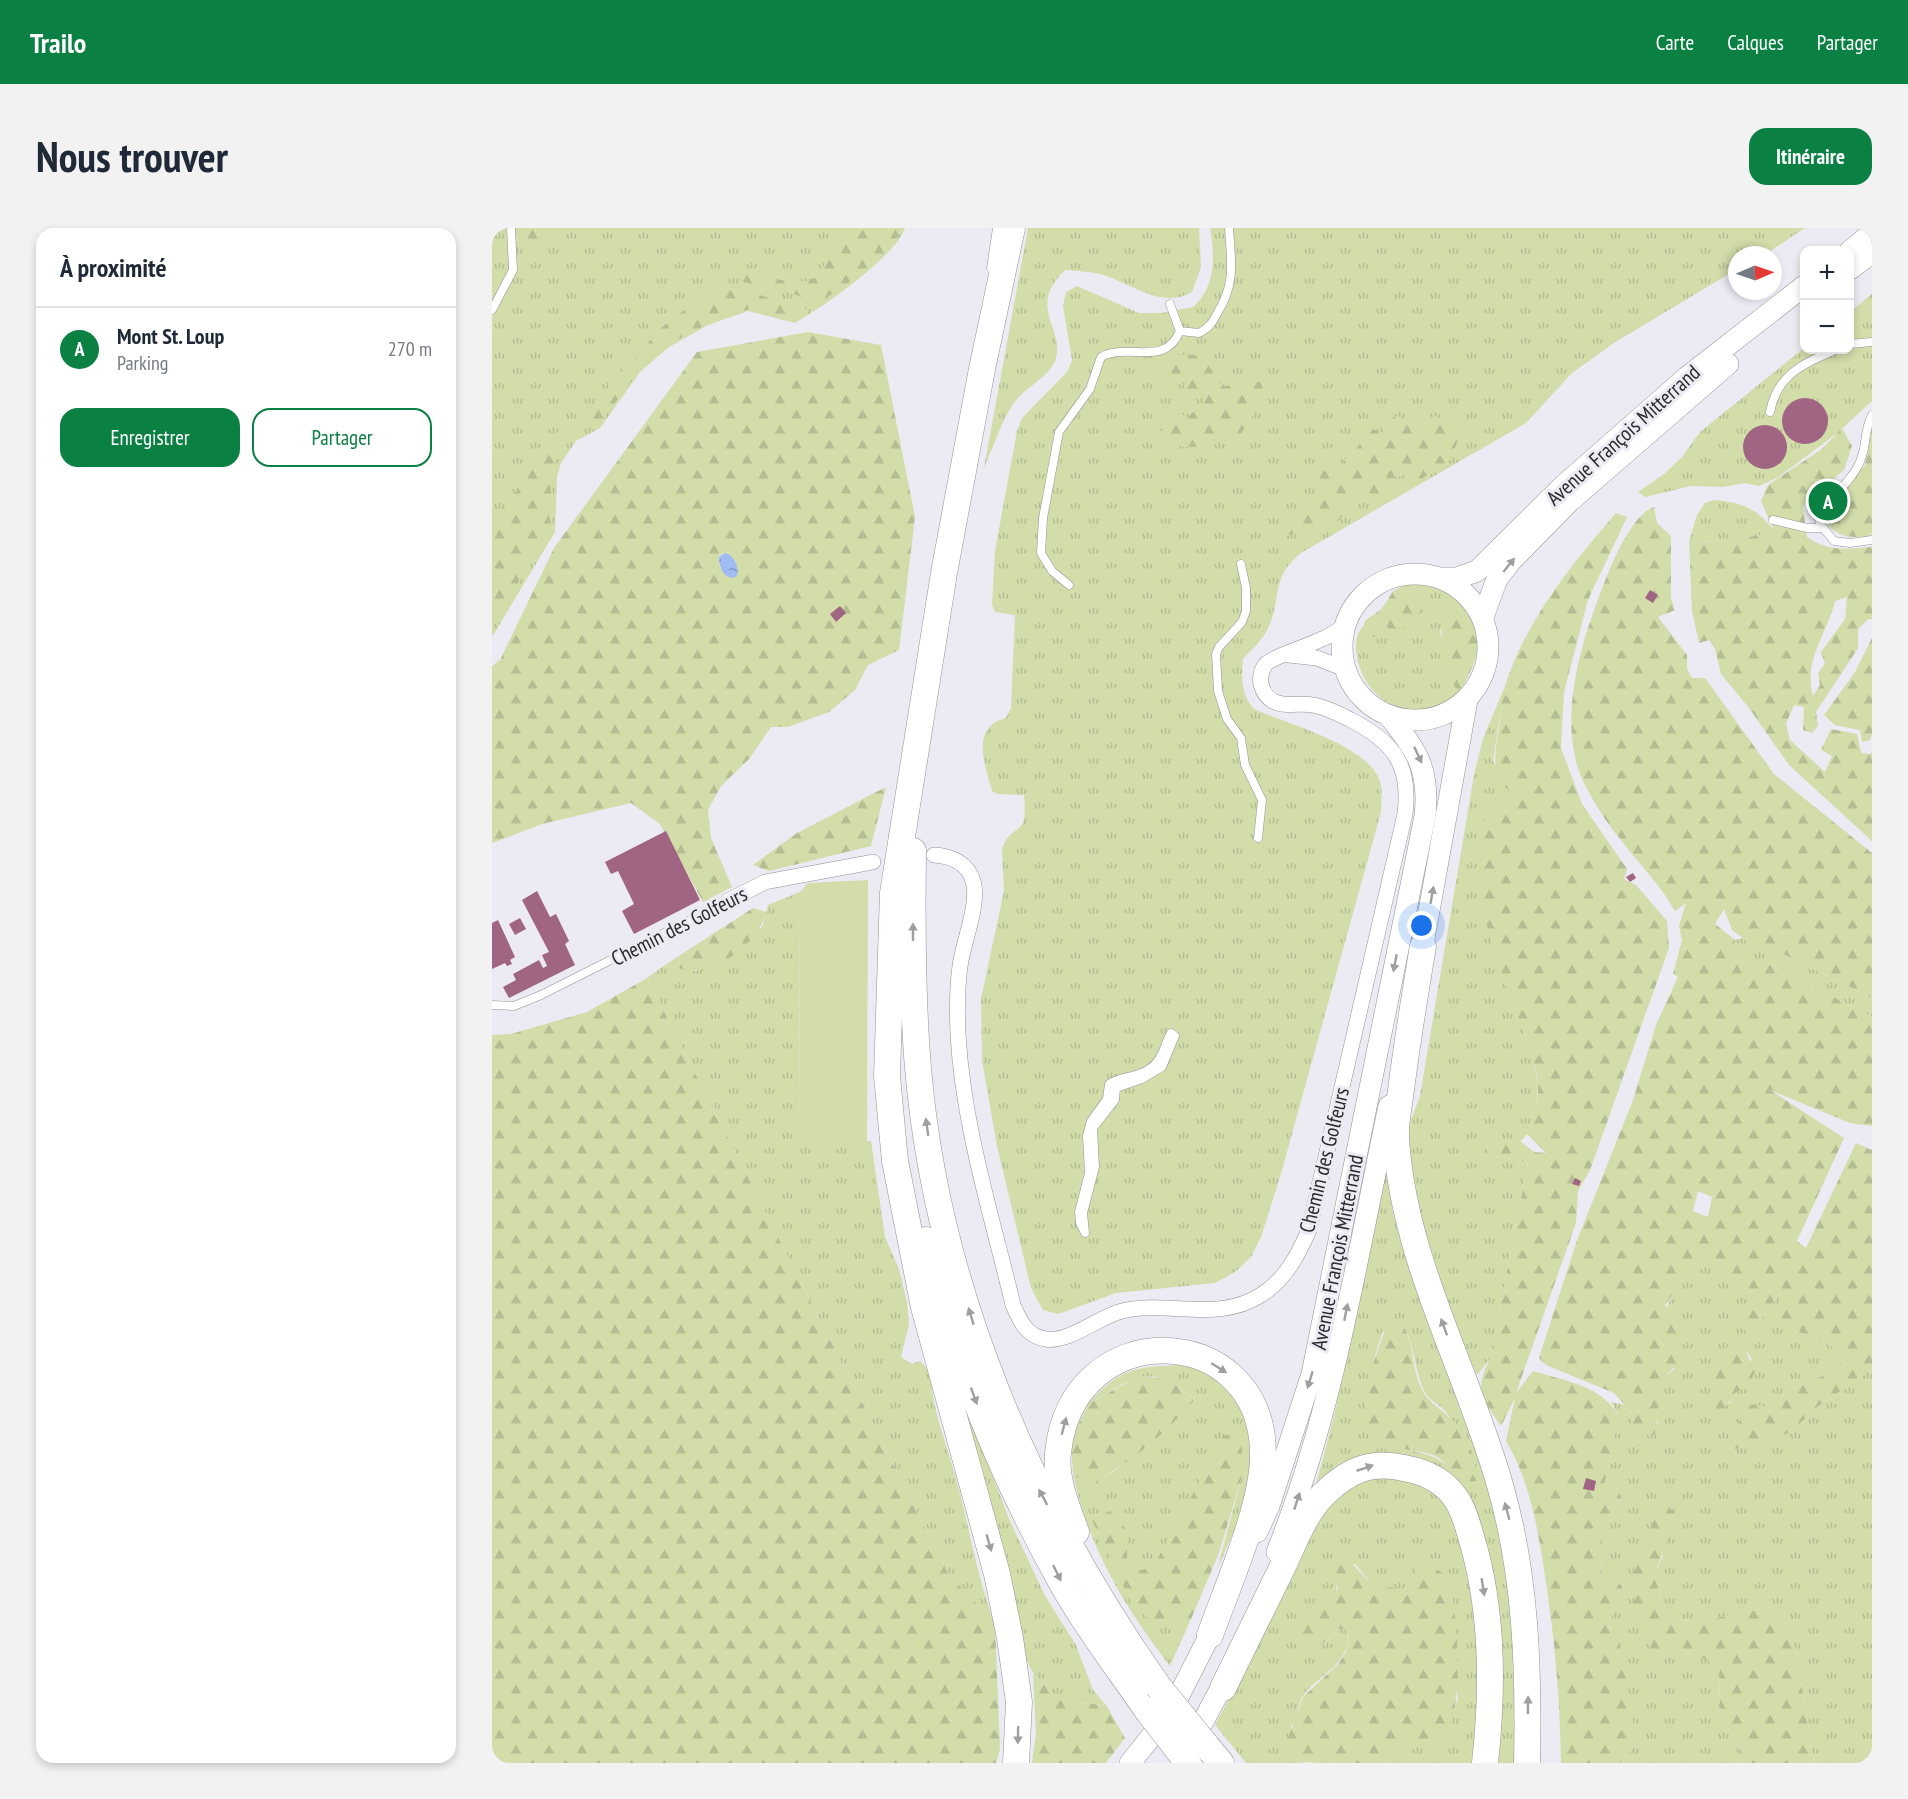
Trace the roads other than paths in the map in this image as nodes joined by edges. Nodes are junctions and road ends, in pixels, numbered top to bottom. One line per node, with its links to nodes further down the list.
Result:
1 (511, 228): 14 (lane)
2 (997, 228): 9 (lane)
3 (1012, 228): 19 (highway)
4 (1229, 228): 15 (lane)
5 (1872, 233): 6 (main road)
6 (1854, 248)
7 (1872, 253): 8 (main road)
8 (1854, 266)
9 (990, 279)
10 (1800, 289): 26 (main road, Avenue François Mitterrand)
11 (988, 290): 19 (lane)
12 (1170, 304): 15 (lane)
13 (1800, 307): 28 (main road, Avenue François Mitterrand, one-way to 13)
14 (492, 310)
15 (1180, 331): 27 (lane)
16 (1872, 342): 17 (lane)
17 (1854, 344)
18 (1827, 354): 20 (lane)
19 (982, 369): 34 (highway)
20 (1770, 412)
21 (1872, 415): 23 (lane)
22 (1773, 519): 23 (lane)
23 (1822, 528): 24 (lane)
24 (1872, 540)
25 (1240, 564): 35 (lane)
26 (1442, 578): 28 (main road); 29 (main road)
27 (1069, 585)
28 (1483, 617): 32 (main road)
29 (1345, 625): 30 (street, Chemin des Golfeurs); 31 (main road)
30 (1286, 655): 31 (street); 36 (street, Chemin des Golfeurs)
31 (1345, 669): 33 (main road)
32 (1467, 700): 33 (main road); 39 (main road, Avenue François Mitterrand, one-way to 32)
33 (1389, 716): 43 (main road, Avenue François Mitterrand, one-way to 43)
34 (914, 770): 40 (highway); 44 (highway, one-way to 34)
35 (1258, 838)
36 (934, 855)
37 (873, 862): 38 (street, Chemin des Golfeurs)
38 (728, 901): 41 (lane, Chemin des Golfeurs)
39 (1423, 946): 45 (main road, Avenue François Mitterrand, one-way to 39); 50 (highway, one-way to 39)
40 (891, 991): 46 (highway, one-way to 46, bridge); 47 (highway, one-way to 47)
41 (492, 1005)
42 (1175, 1036): 42 (lane)
43 (1210, 1635): 44 (highway, one-way to 43); 48 (main road, Avenue François Mitterrand)
44 (1137, 1656): 46 (highway, bridge)
45 (1223, 1688): 46 (main road, Avenue François Mitterrand); 49 (highway, one-way to 49)
46 (1200, 1758)
47 (1016, 1763)
48 (1130, 1763)
49 (1485, 1763)
50 (1527, 1763)

